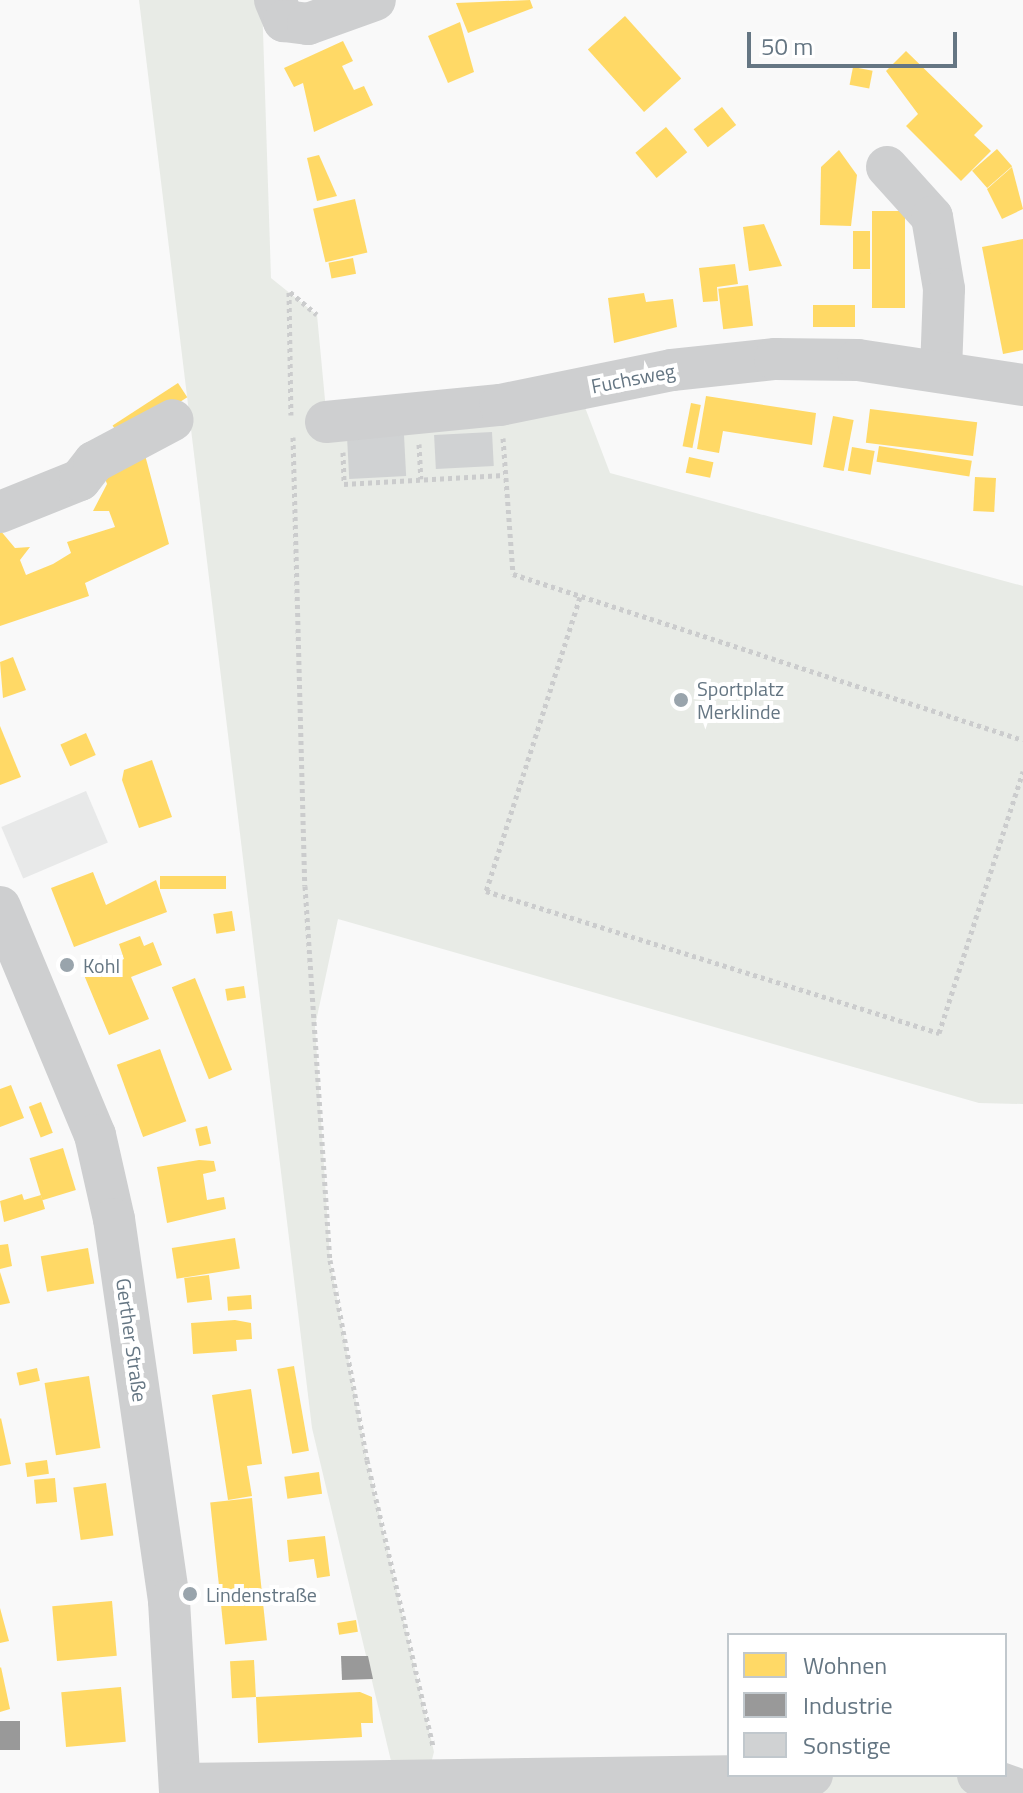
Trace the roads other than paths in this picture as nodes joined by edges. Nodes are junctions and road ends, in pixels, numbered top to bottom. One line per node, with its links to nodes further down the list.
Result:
1 (375, 0): 2 (street)
2 (279, 10)
3 (887, 167): 4 (street)
4 (941, 372): 5 (street, Fuchsweg); 7 (street, Fuchsweg)
5 (1023, 385)
6 (173, 420): 8 (street)
7 (334, 434)
8 (0, 512)
9 (0, 907): 12 (street, Gerther Straße)
10 (727, 1777): 12 (street)
11 (984, 1777): 13 (street)
12 (180, 1788)
13 (1023, 1791)

